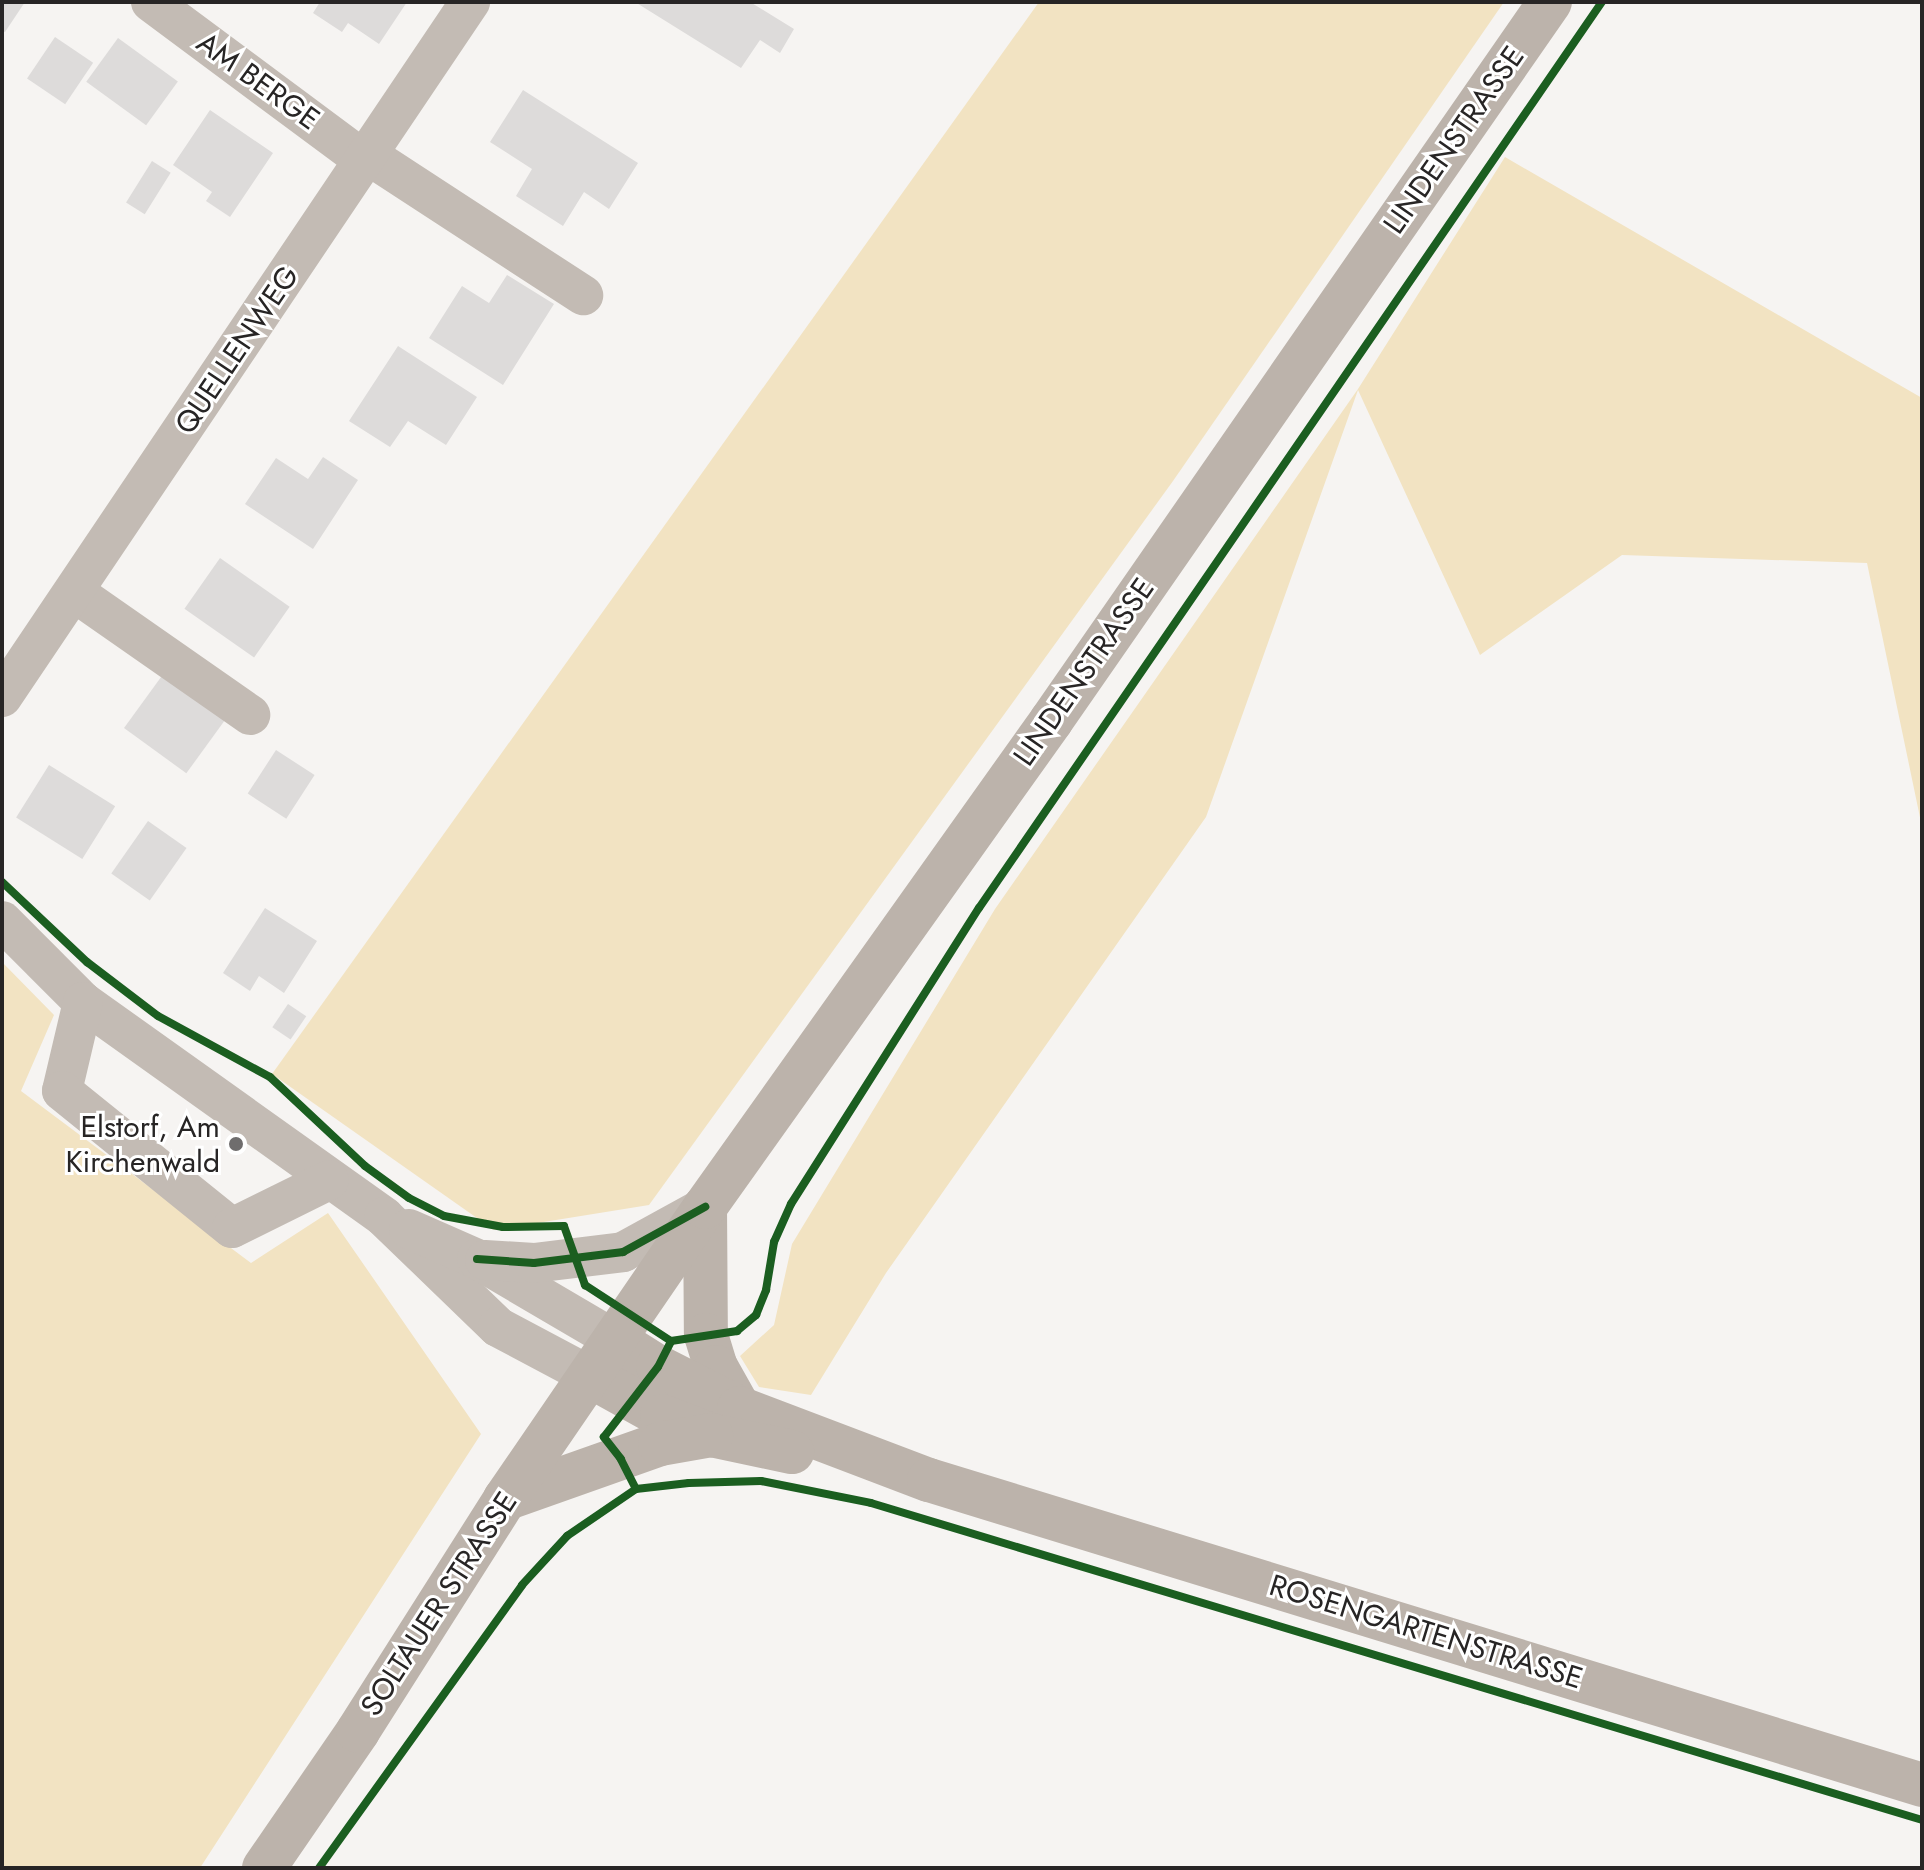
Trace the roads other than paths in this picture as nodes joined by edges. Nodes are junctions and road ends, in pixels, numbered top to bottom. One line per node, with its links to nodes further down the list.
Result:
1 (151, 2): 4 (street, AM BERGE)
2 (470, 2): 4 (street, QUELLENWEG)
3 (1550, 2): 12 (main road, LINDENSTRASSE)
4 (366, 157): 5 (street, AM BERGE); 6 (street, QUELLENWEG)
5 (583, 295)
6 (74, 592): 7 (street, QUELLENWEG); 8 (street)
7 (2, 697)
8 (250, 715)
9 (2, 921): 10 (street)
10 (83, 1002): 11 (street); 11 (street)
11 (329, 1180): 13 (street)
12 (705, 1207): 14 (street); 15 (main road, LINDENSTRASSE); 17 (main road)
13 (384, 1217): 14 (street); 16 (street)
14 (477, 1259): 15 (street)
15 (615, 1340): 16 (main road, SOLTAUER STRASSE); 17 (main road, ROSENGARTENSTRASSE)
16 (590, 1376): 17 (main road, ROSENGARTENSTRASSE); 18 (main road, SOLTAUER STRASSE)
17 (725, 1422): 18 (main road); 19 (main road, ROSENGARTENSTRASSE)
18 (505, 1499): 20 (main road, SOLTAUER STRASSE)
19 (1922, 1785)
20 (264, 1868)

